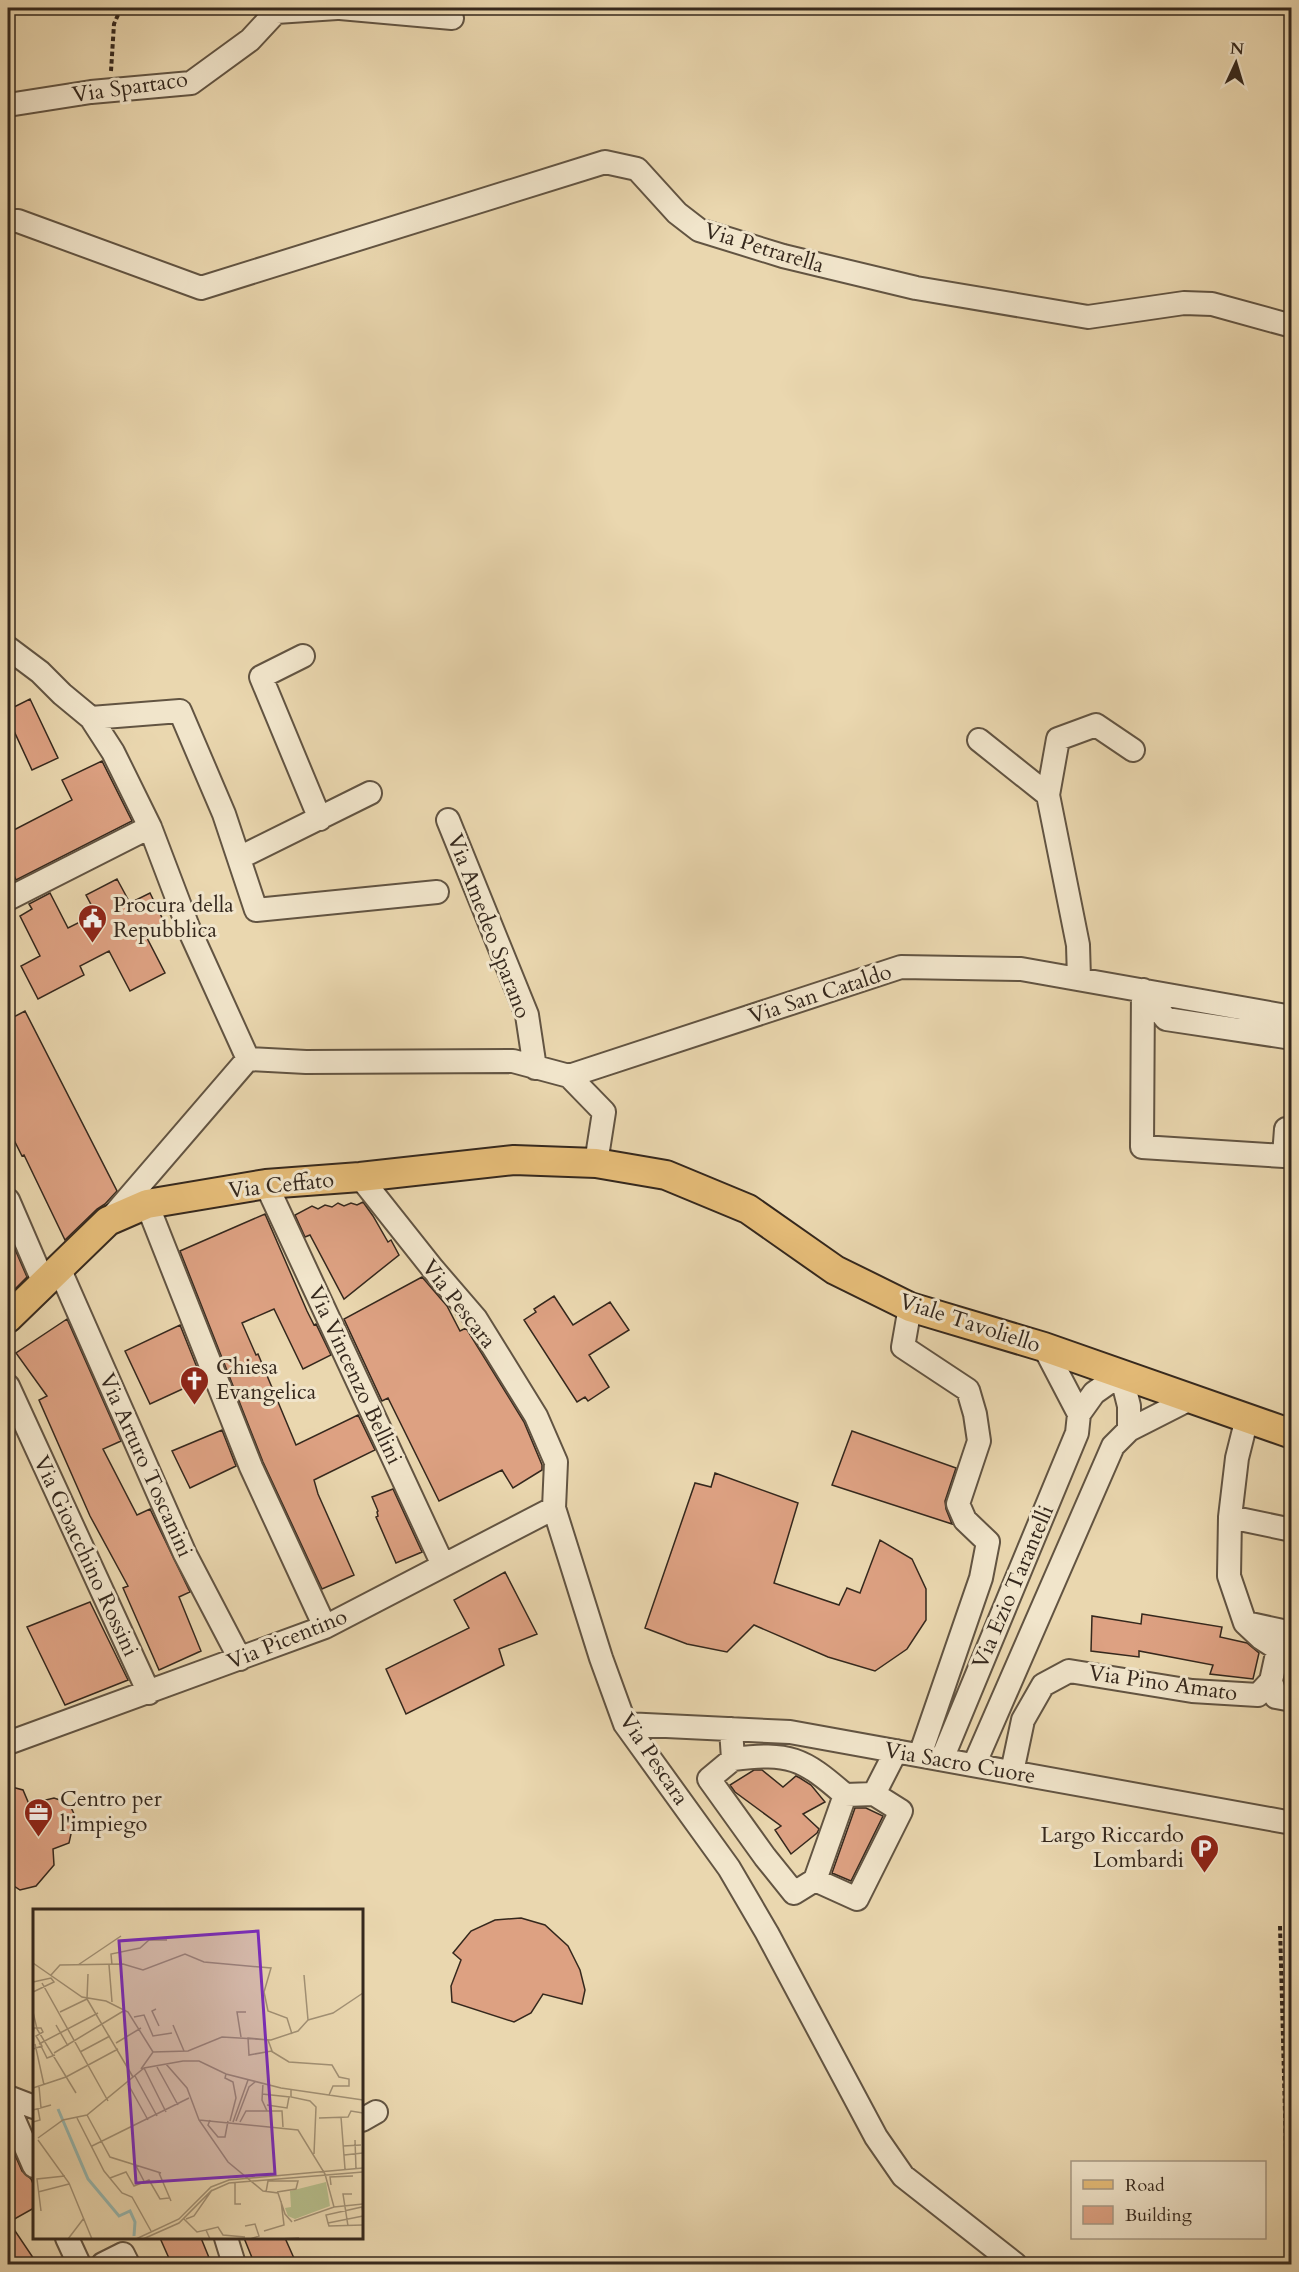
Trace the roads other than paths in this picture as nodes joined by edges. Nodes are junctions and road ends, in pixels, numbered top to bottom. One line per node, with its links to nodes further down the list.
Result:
1 (338, 8): 2 (street, Via Spartaco); 3 (street, Via Spartaco)
2 (453, 18)
3 (8, 105)
4 (8, 221): 5 (street, Via Petrarella)
5 (1292, 326)
6 (10, 653): 8 (street)
7 (303, 656): 13 (street)
8 (91, 718): 15 (street); 16 (street)
9 (979, 740): 12 (street)
10 (1134, 750): 12 (street)
11 (370, 793): 13 (street)
12 (1048, 795): 19 (street)
13 (320, 819): 16 (street)
14 (447, 820): 24 (street, Via Amedeo Sparano)
15 (150, 827): 18 (street); 23 (street)
16 (239, 858): 17 (street)
17 (437, 892)
18 (8, 899)
19 (1079, 979): 20 (street, Via San Cataldo); 25 (street, Via San Cataldo)
20 (1143, 990): 21 (street, Via San Cataldo); 22 (street); 26 (street)
21 (1292, 1017)
22 (1292, 1038)
23 (248, 1059): 24 (street); 32 (street)
24 (535, 1068): 25 (street)
25 (569, 1076): 27 (street)
26 (1292, 1129)
27 (596, 1163): 28 (main road, Via Ceffato); 34 (main road, Viale Tavoliello)
28 (360, 1177): 29 (main road, Via Ceffato); 44 (street, Via Pescara)
29 (266, 1184): 31 (main road, Via Ceffato); 47 (street, Via Vincenzo Bellini)
30 (8, 1200): 33 (street, Via Arturo Toscanini)
31 (147, 1204): 32 (main road, Via Ceffato); 49 (street)
32 (108, 1221): 33 (main road, Via Ceffato)
33 (51, 1275): 35 (main road, Via Ceffato); 51 (street, Via Arturo Toscanini)
34 (910, 1307): 36 (main road, Viale Tavoliello); 59 (street)
35 (8, 1318)
36 (1044, 1347): 37 (main road, Viale Tavoliello); 40 (street)
37 (1121, 1374): 39 (main road, Viale Tavoliello); 40 (street, Via Ezio Tarantelli); 42 (street)
38 (8, 1386): 53 (street, Via Gioacchino Rossini)
39 (1190, 1399): 41 (main road, Viale Tavoliello); 42 (street, Via Ezio Tarantelli)
40 (1079, 1414): 59 (street, Via Ezio Tarantelli)
41 (1247, 1418): 43 (main road, Viale Tavoliello); 45 (street)
42 (1129, 1430): 61 (street, Via Ezio Tarantelli)
43 (1292, 1434)
44 (554, 1508): 47 (street, Via Picentino); 55 (street, Via Pescara)
45 (1230, 1517): 46 (street); 48 (street)
46 (1292, 1530)
47 (443, 1565): 49 (street, Via Picentino)
48 (1245, 1623): 50 (street); 52 (street, Via Pino Amato)
49 (325, 1627): 51 (street, Via Picentino)
50 (1292, 1633)
51 (240, 1659): 53 (street, Via Picentino)
52 (1271, 1681): 54 (street); 62 (street, Via Pino Amato)
53 (149, 1693): 57 (street, Via Picentino)
54 (1292, 1701)
55 (625, 1724): 56 (street, Via Sacro Cuore); 77 (street, Via Pescara)
56 (731, 1729): 58 (street, Via Sacro Cuore); 60 (street)
57 (8, 1743)
58 (896, 1751): 59 (street, Via Sacro Cuore); 63 (street)
59 (931, 1757): 61 (street, Via Sacro Cuore)
60 (733, 1759): 64 (street); 66 (street)
61 (974, 1765): 62 (street, Via Sacro Cuore)
62 (1012, 1772): 65 (street, Via Sacro Cuore)
63 (874, 1794): 64 (street); 66 (street)
64 (845, 1795): 66 (street)
65 (1292, 1823)
66 (815, 1880)
67 (8, 2097): 69 (street)
68 (8, 2106): 70 (street)
69 (33, 2107)
70 (33, 2164)
71 (67, 2239): 74 (street)
72 (225, 2239): 76 (street)
73 (125, 2259): 75 (street)
74 (79, 2265)
75 (103, 2265)
76 (234, 2265)
77 (1015, 2265)

